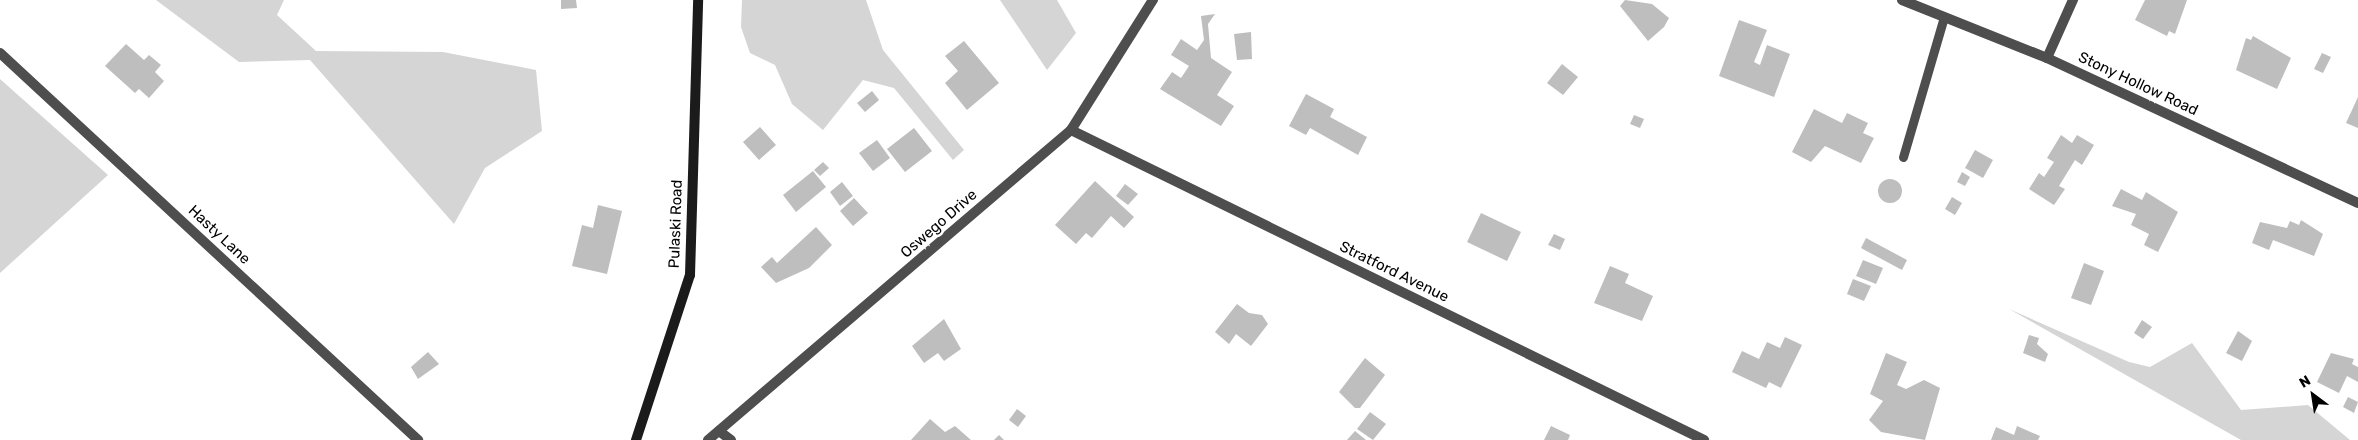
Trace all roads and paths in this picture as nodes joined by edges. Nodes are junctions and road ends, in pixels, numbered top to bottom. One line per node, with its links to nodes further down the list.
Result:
1 (698, 0): 13 (main road, Pulaski Road)
2 (1153, 0): 8 (street, Oswego Drive)
3 (1902, 0): 5 (street, Stony Hollow Road)
4 (2074, 0): 7 (street)
5 (1944, 17): 7 (street, Stony Hollow Road); 9 (lane)
6 (0, 53): 12 (street, Hasty Lane)
7 (2047, 58): 10 (street, Stony Hollow Road)
8 (1071, 130): 11 (street, Oswego Drive); 16 (street, Stratford Avenue)
9 (1903, 158)
10 (2358, 203)
11 (719, 431): 14 (street, Oswego Drive); 15 (street)
12 (418, 440)
13 (636, 440)
14 (708, 440)
15 (731, 440)
16 (1704, 440)

